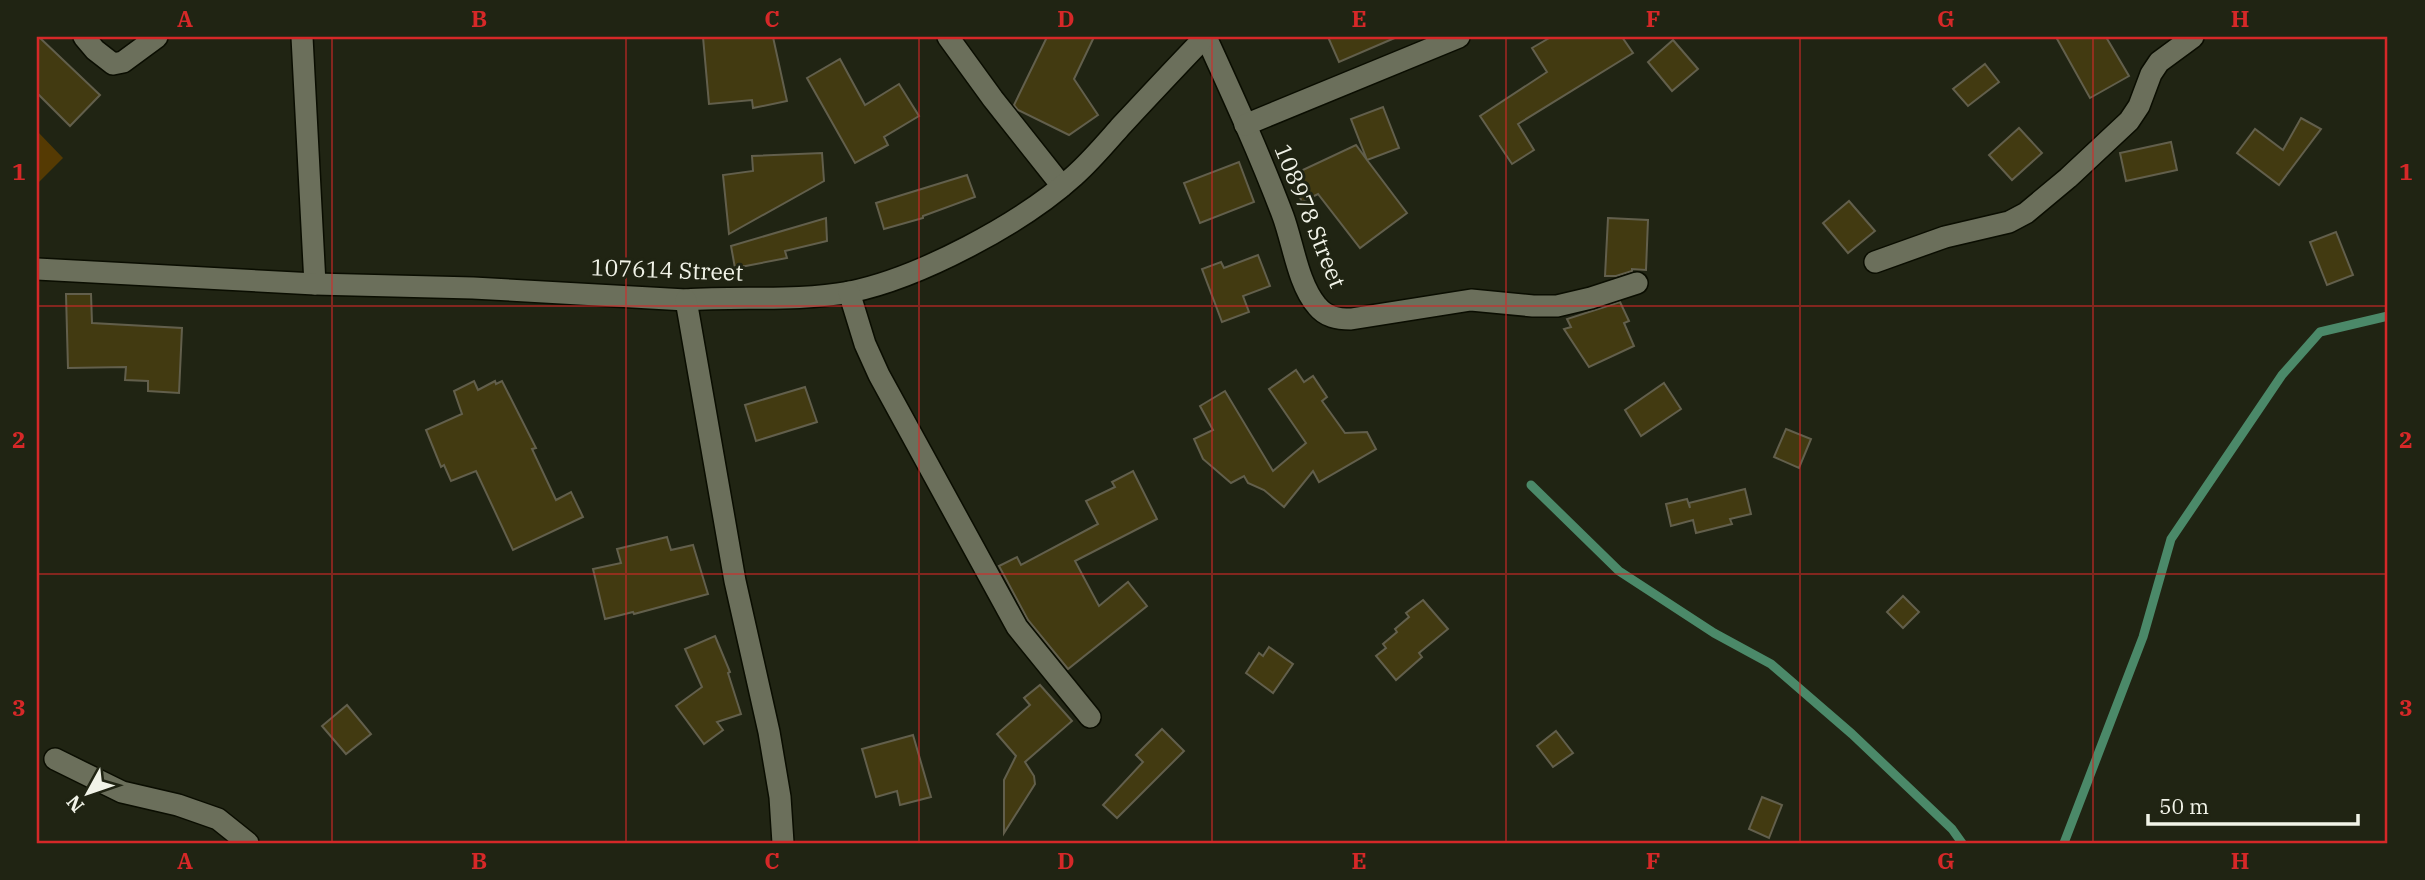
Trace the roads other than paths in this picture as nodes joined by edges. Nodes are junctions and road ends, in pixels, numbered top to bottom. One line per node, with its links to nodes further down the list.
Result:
1 (84, 37): 2 (street)
2 (157, 37)
3 (302, 37): 13 (street)
4 (948, 37): 9 (street)
5 (1205, 37): 8 (street, 108978 Street); 9 (street, 107614 Street)
6 (1459, 37): 8 (street)
7 (2193, 37): 10 (street)
8 (1245, 125): 12 (street, 108978 Street)
9 (1062, 186): 14 (street, 107614 Street)
10 (1875, 262)
11 (37, 269): 13 (street, 107614 Street)
12 (1637, 283)
13 (315, 284): 15 (street, 107614 Street)
14 (849, 292): 15 (street, 107614 Street); 16 (street)
15 (685, 300): 19 (street)
16 (1090, 717)
17 (55, 759): 18 (street)
18 (248, 843)
19 (783, 843)

